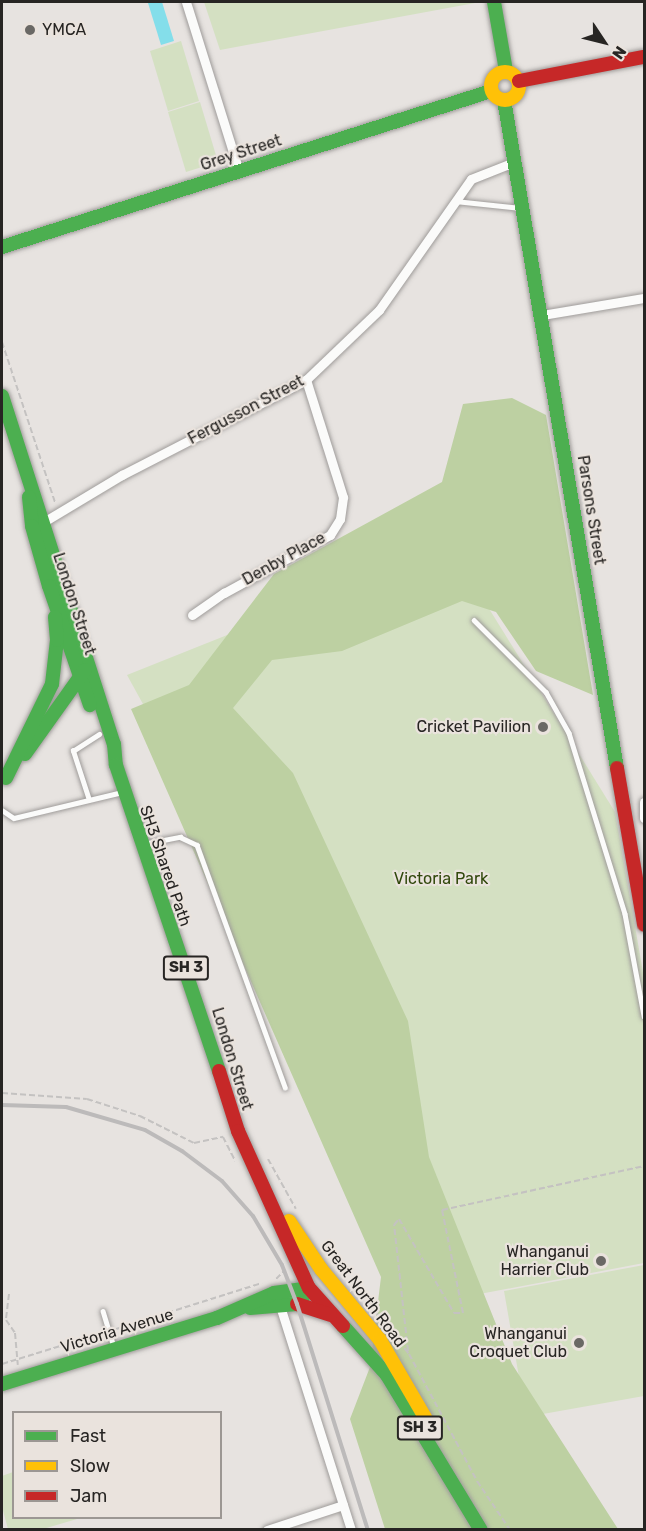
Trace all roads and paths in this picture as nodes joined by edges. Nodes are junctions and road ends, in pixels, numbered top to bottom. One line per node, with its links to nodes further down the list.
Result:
1 (186, 2): 9 (street)
2 (494, 2): 4 (main road)
3 (645, 57): 5 (main road)
4 (506, 71): 5 (main road); 6 (main road)
5 (519, 81): 7 (main road)
6 (491, 91): 7 (main road); 9 (main road, Grey Street)
7 (504, 100): 8 (main road, Parsons Street)
8 (514, 162): 10 (street, Fergusson Street); 11 (main road, Parsons Street)
9 (239, 171): 12 (main road, Grey Street)
10 (455, 201): 11 (lane); 16 (street, Fergusson Street)
11 (524, 209): 14 (main road, Parsons Street)
12 (2, 247)
13 (645, 298): 14 (street)
14 (542, 315): 37 (main road, Parsons Street)
15 (2, 342): 19 (path)
16 (306, 380): 20 (street, Fergusson Street); 22 (street, Denby Place)
17 (2, 396): 18 (main road, London Street / SH 3)
18 (27, 482): 20 (main road, London Street / SH 3); 21 (main road, London Street / SH 3)
19 (55, 501)
20 (45, 521): 24 (main road, London Street / SH 3)
21 (49, 586): 25 (main road, London Street / SH 3); 30 (main road)
22 (192, 615)
23 (474, 620): 38 (lane)
24 (88, 664): 25 (main road); 29 (main road, London Street / SH 3)
25 (80, 676): 26 (main road); 27 (main road, London Street / SH 3)
26 (60, 706): 27 (main road); 30 (main road)
27 (90, 707): 28 (main road, London Street / SH 3)
28 (99, 734): 29 (main road, London Street / SH 3); 32 (lane)
29 (116, 765): 31 (main road, London Street / SH 3)
30 (4, 781)
31 (125, 790): 32 (lane); 36 (main road, London Street / SH 3)
32 (89, 800): 34 (lane)
33 (645, 802): 35 (street)
34 (2, 810)
35 (645, 818)
36 (146, 844): 39 (lane); 46 (main road, London Street / SH 3)
37 (645, 925)
38 (645, 1016)
39 (285, 1087)
40 (2, 1093): 42 (path)
41 (230, 1135): 42 (path)
42 (223, 1137): 45 (path)
43 (262, 1150): 47 (path)
44 (645, 1166): 59 (path)
45 (238, 1168)
46 (270, 1197): 49 (main road, London Street / SH 3); 65 (main road, Great North Road / SH 3)
47 (297, 1210)
48 (286, 1264): 57 (path)
49 (309, 1288): 52 (main road); 54 (main road, Victoria Avenue); 56 (main road, Great North Road / SH 3); 62 (main road)
50 (9, 1294): 60 (path)
51 (367, 1301): 59 (path)
52 (297, 1304): 53 (main road, Victoria Avenue); 56 (main road)
53 (280, 1306): 54 (main road, Victoria Avenue); 66 (street)
54 (242, 1309): 58 (main road, Victoria Avenue)
55 (103, 1311): 57 (lane)
56 (336, 1318): 62 (main road, Great North Road / SH 3)
57 (109, 1331): 58 (lane); 60 (path)
58 (115, 1349): 63 (main road, Victoria Avenue)
59 (409, 1354): 70 (path)
60 (17, 1360): 61 (path); 63 (path)
61 (2, 1364)
62 (387, 1375): 65 (main road, Great North Road / SH 3)
63 (22, 1377): 64 (main road, Victoria Avenue)
64 (2, 1384)
65 (454, 1481): 69 (main road, Great North Road / SH 3)
66 (343, 1505): 67 (street); 68 (street)
67 (267, 1530)
68 (351, 1530)
69 (481, 1530)
70 (510, 1530)

